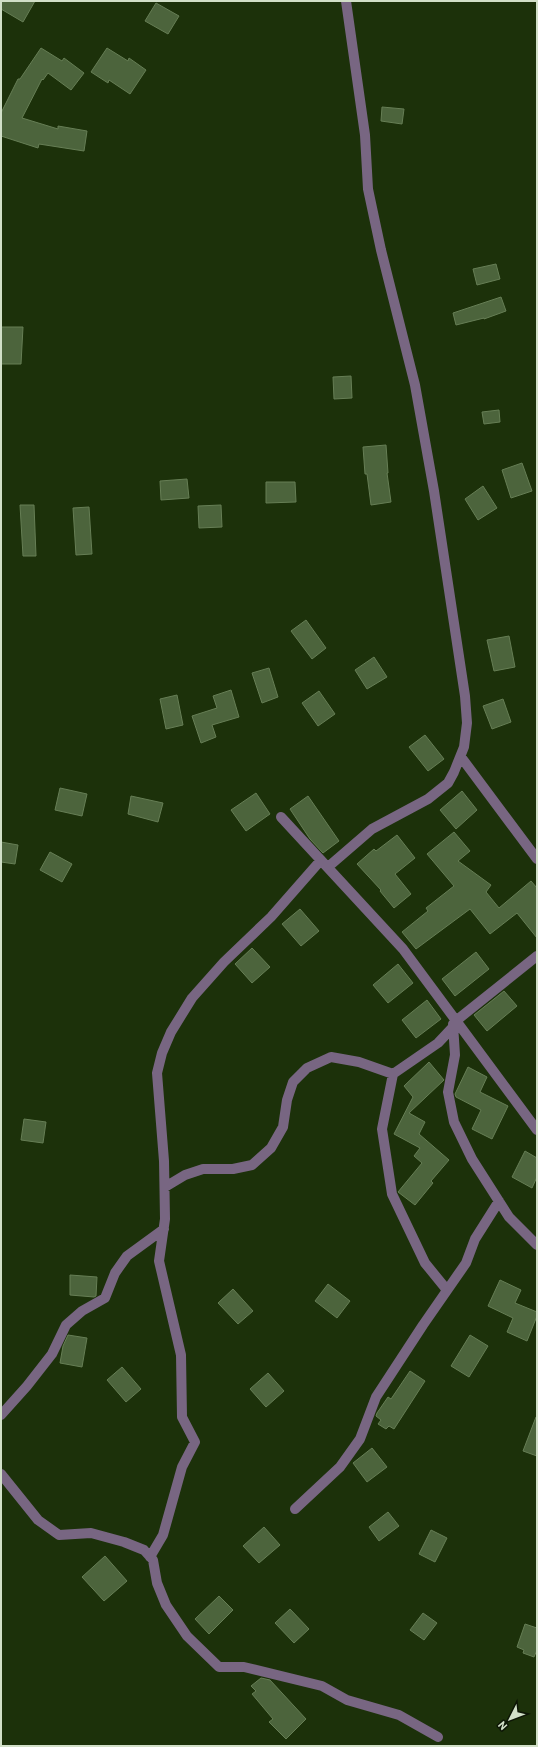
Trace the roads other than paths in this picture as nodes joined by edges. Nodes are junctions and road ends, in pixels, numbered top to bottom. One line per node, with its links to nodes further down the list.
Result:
1 (346, 1): 2 (street)
2 (461, 757): 4 (street); 5 (street)
3 (281, 817): 5 (street)
4 (537, 859)
5 (325, 864): 7 (street); 10 (street)
6 (537, 956): 7 (street)
7 (454, 1020): 8 (street); 9 (street); 11 (street)
8 (393, 1074): 10 (street); 14 (street)
9 (537, 1130)
10 (165, 1187): 12 (street)
11 (499, 1201): 13 (street); 14 (street)
12 (164, 1229): 15 (street); 18 (street)
13 (537, 1246)
14 (447, 1290): 17 (street)
15 (1, 1415)
16 (1, 1474): 18 (street)
17 (296, 1509)
18 (150, 1557): 19 (street)
19 (438, 1737)

